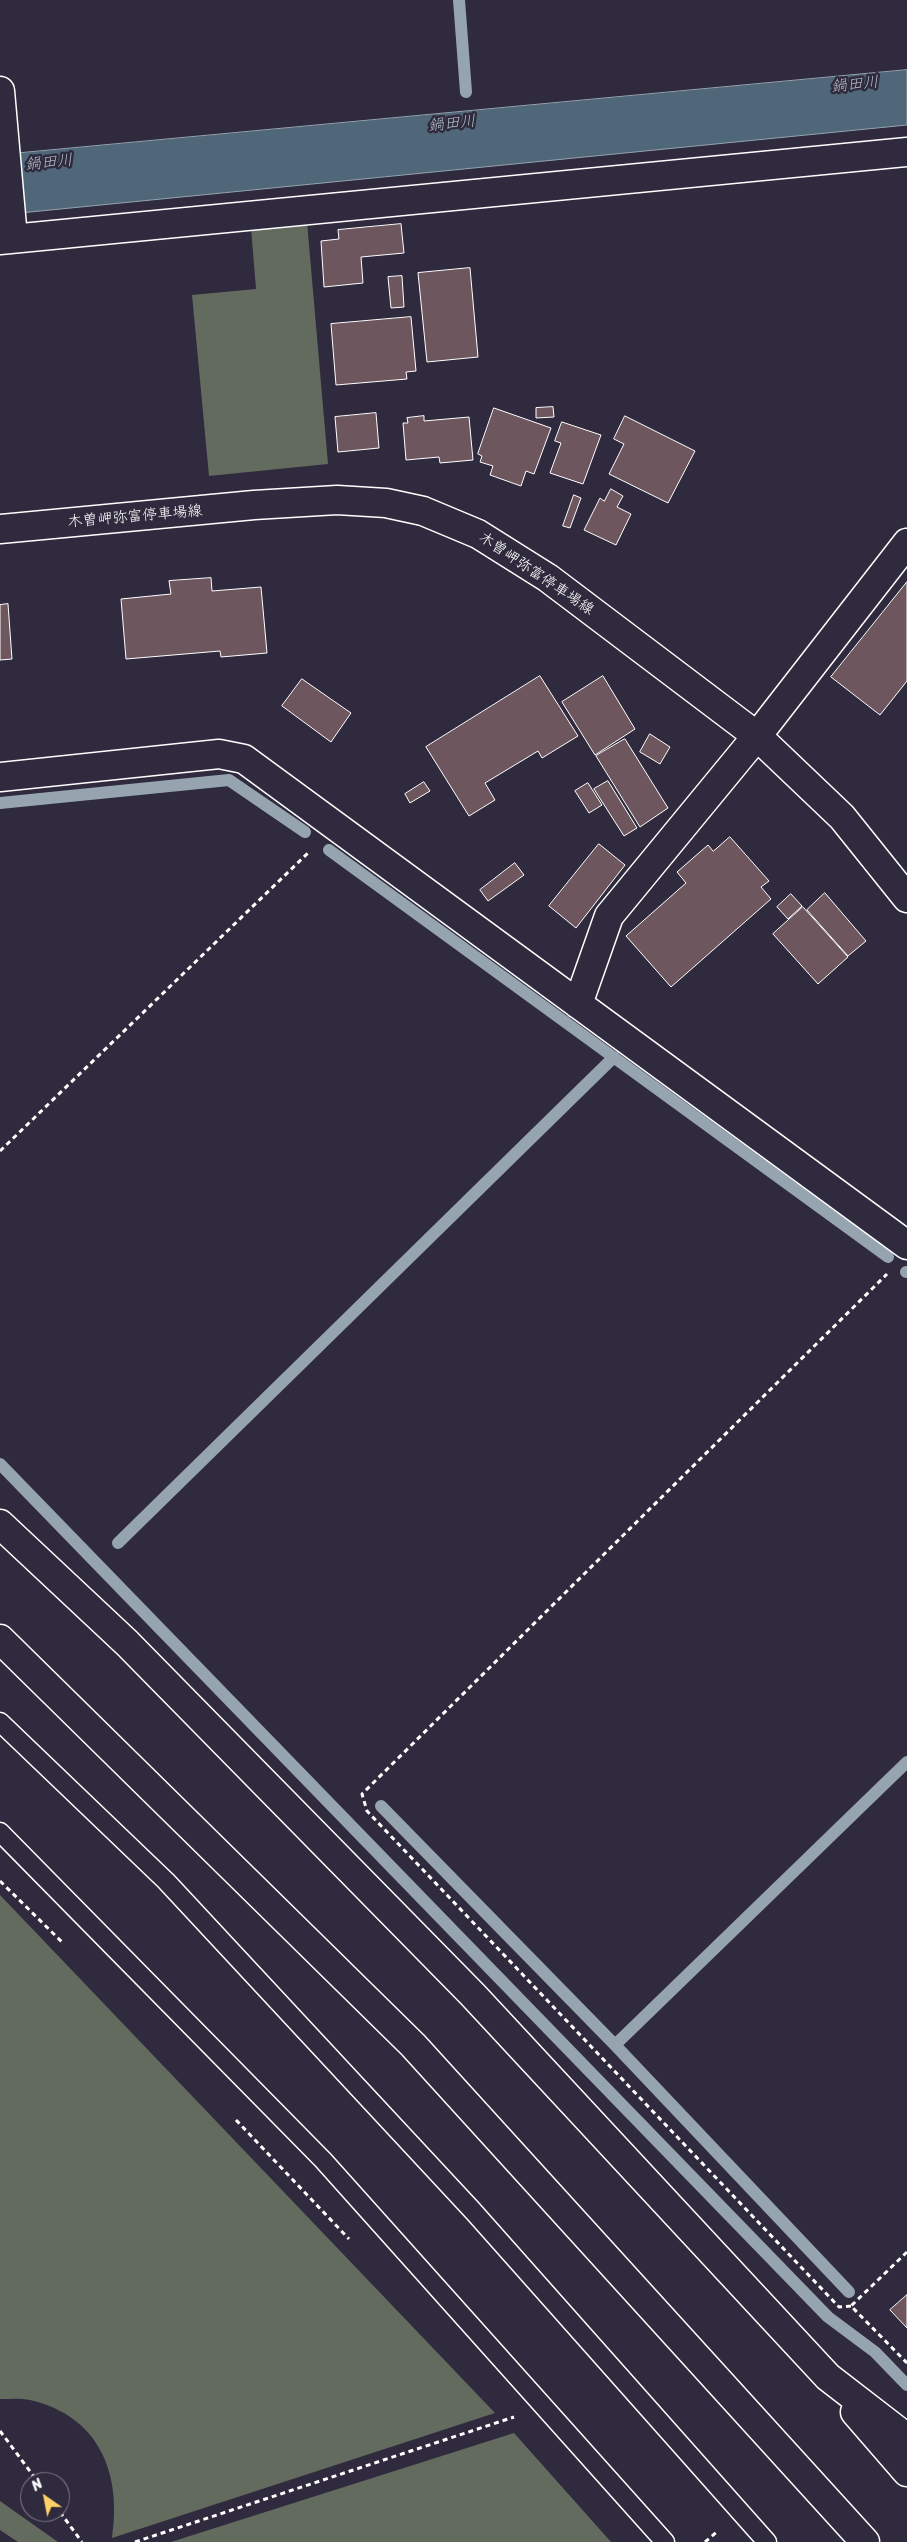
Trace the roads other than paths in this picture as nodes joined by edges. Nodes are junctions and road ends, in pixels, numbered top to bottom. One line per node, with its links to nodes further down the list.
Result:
1 (0, 91): 3 (street)
2 (907, 152): 3 (street)
3 (8, 234)
4 (0, 529): 6 (street, 木曽岬弥富停車場線)
5 (907, 543): 6 (street)
6 (757, 736): 8 (street, 木曽岬弥富停車場線); 9 (street)
7 (0, 777): 9 (street)
8 (907, 898)
9 (578, 1004): 10 (street)
10 (907, 1245)
11 (0, 1524): 15 (street)
12 (0, 1638): 20 (street)
13 (0, 1722): 19 (lane)
14 (0, 1832): 18 (lane)
15 (828, 2377): 16 (street); 17 (street)
16 (907, 2438)
17 (907, 2472)
18 (665, 2542)
19 (767, 2542)
20 (865, 2542)

